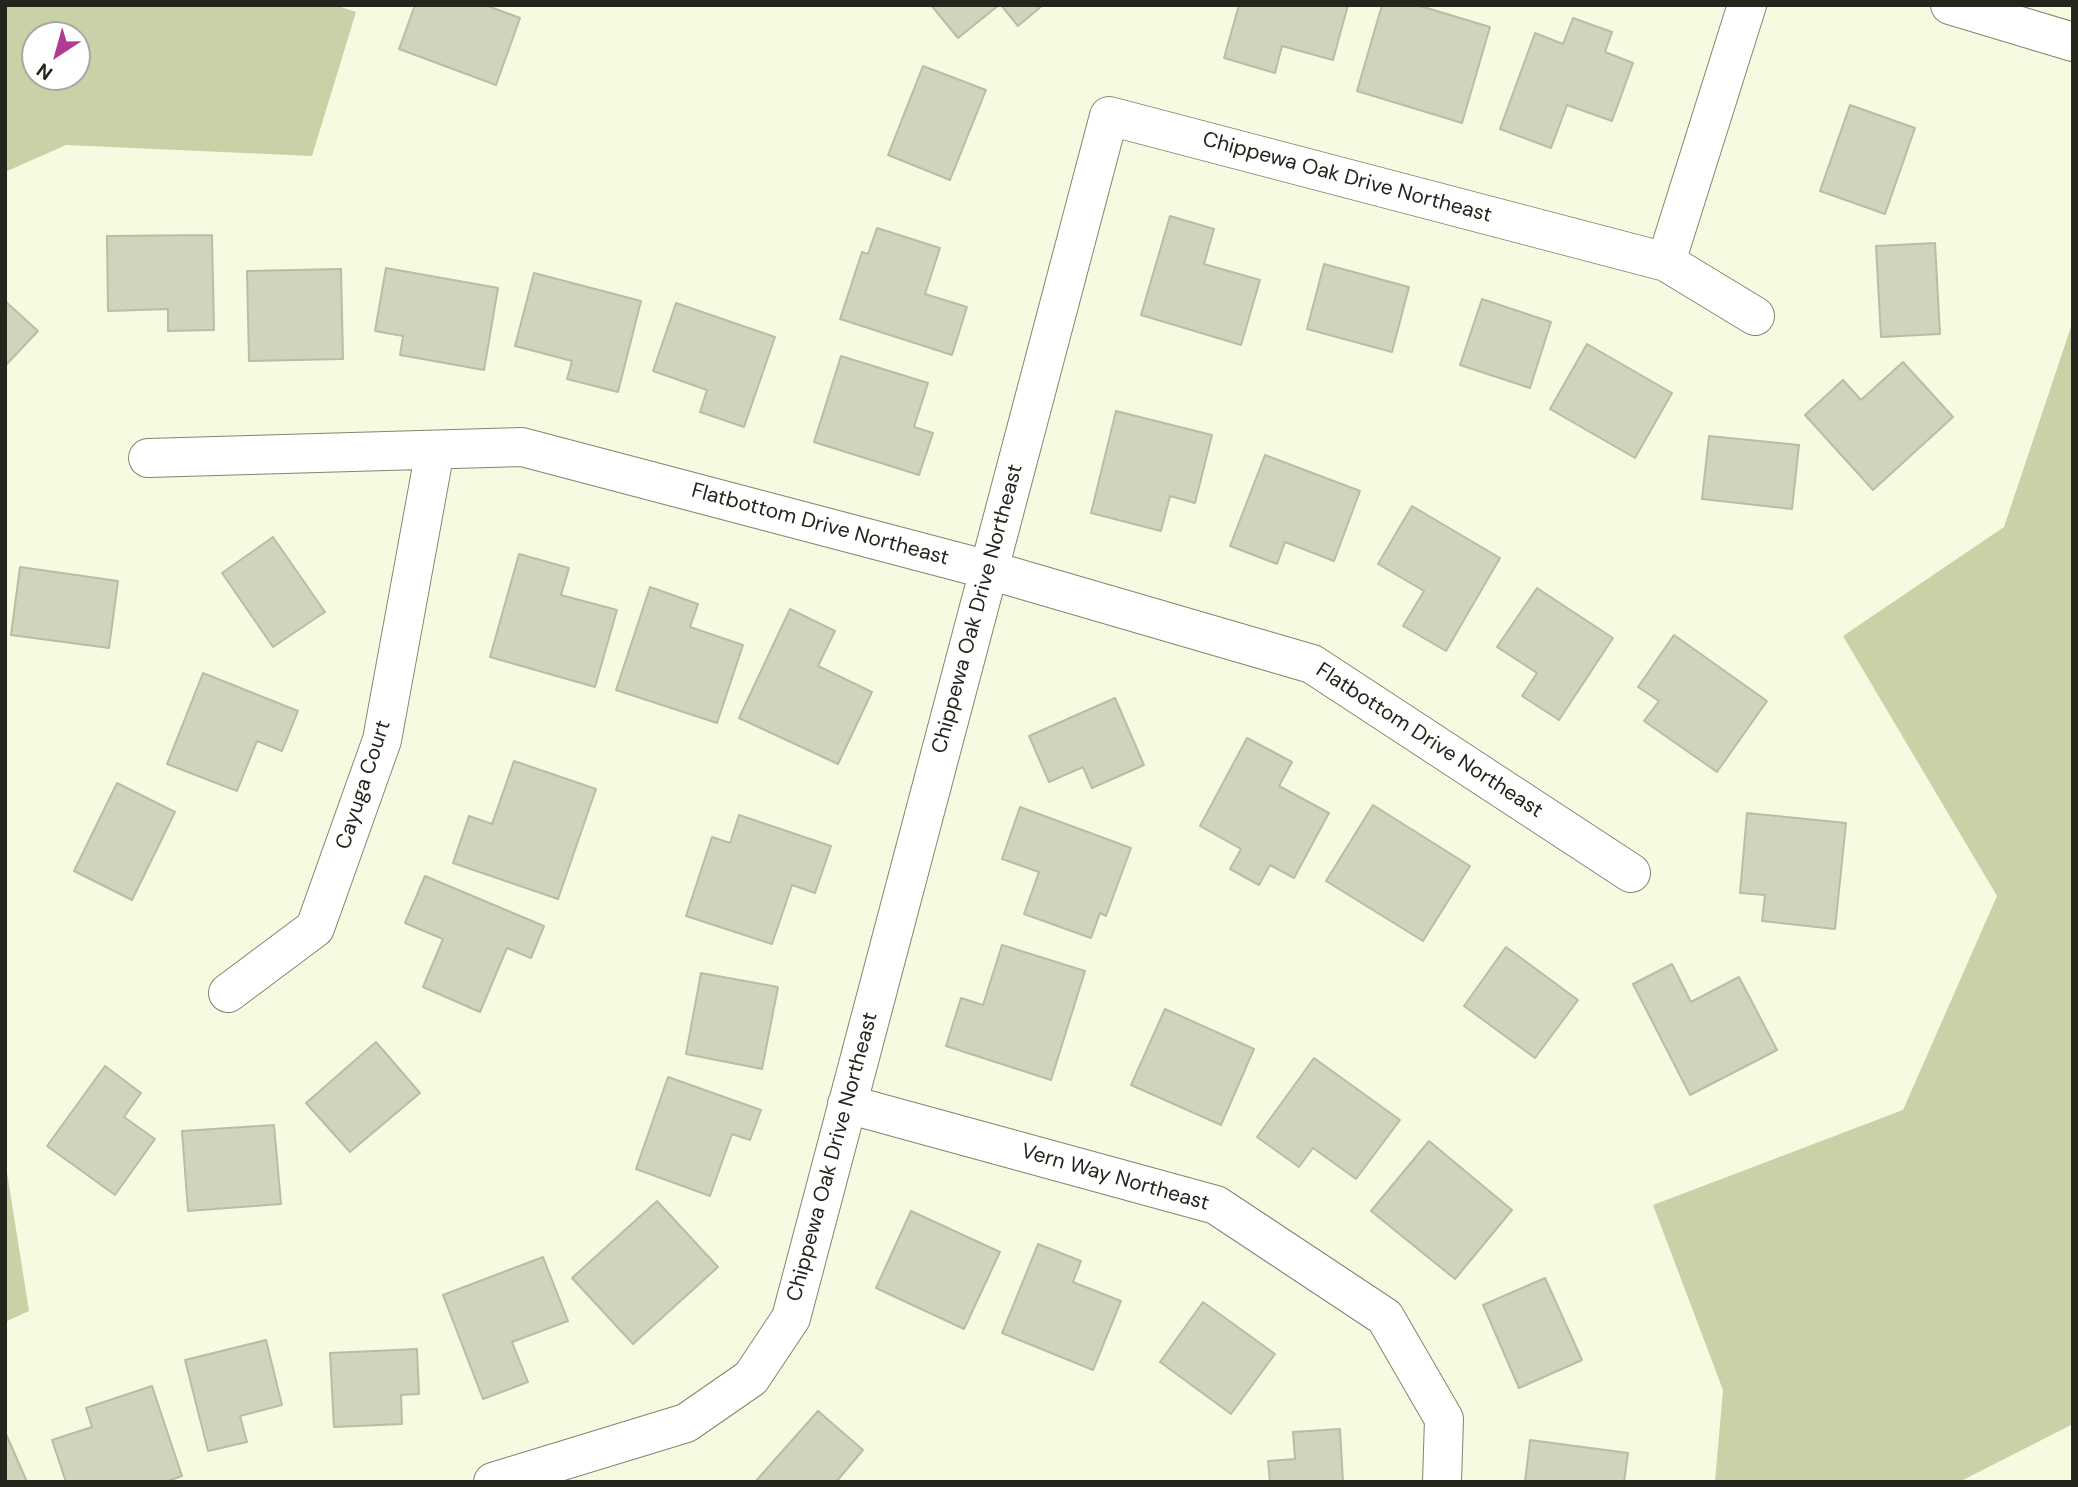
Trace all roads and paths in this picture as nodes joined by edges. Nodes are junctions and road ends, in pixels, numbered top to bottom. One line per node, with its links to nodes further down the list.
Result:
1 (1747, 5): 4 (street)
2 (1950, 5): 3 (street)
3 (2073, 43)
4 (1666, 262): 5 (street, Chippewa Oak Drive Northeast); 8 (street, Chippewa Oak Drive Northeast)
5 (1755, 316)
6 (435, 450): 7 (street, Flatbottom Drive Northeast); 8 (street, Flatbottom Drive Northeast); 10 (street, Cayuga Court)
7 (148, 458)
8 (989, 570): 9 (street, Flatbottom Drive Northeast); 11 (street, Chippewa Oak Drive Northeast)
9 (1631, 873)
10 (228, 993)
11 (847, 1104): 12 (street, Chippewa Oak Drive Northeast); 13 (street, Vern Way Northeast)
12 (494, 1482)
13 (1442, 1482)

